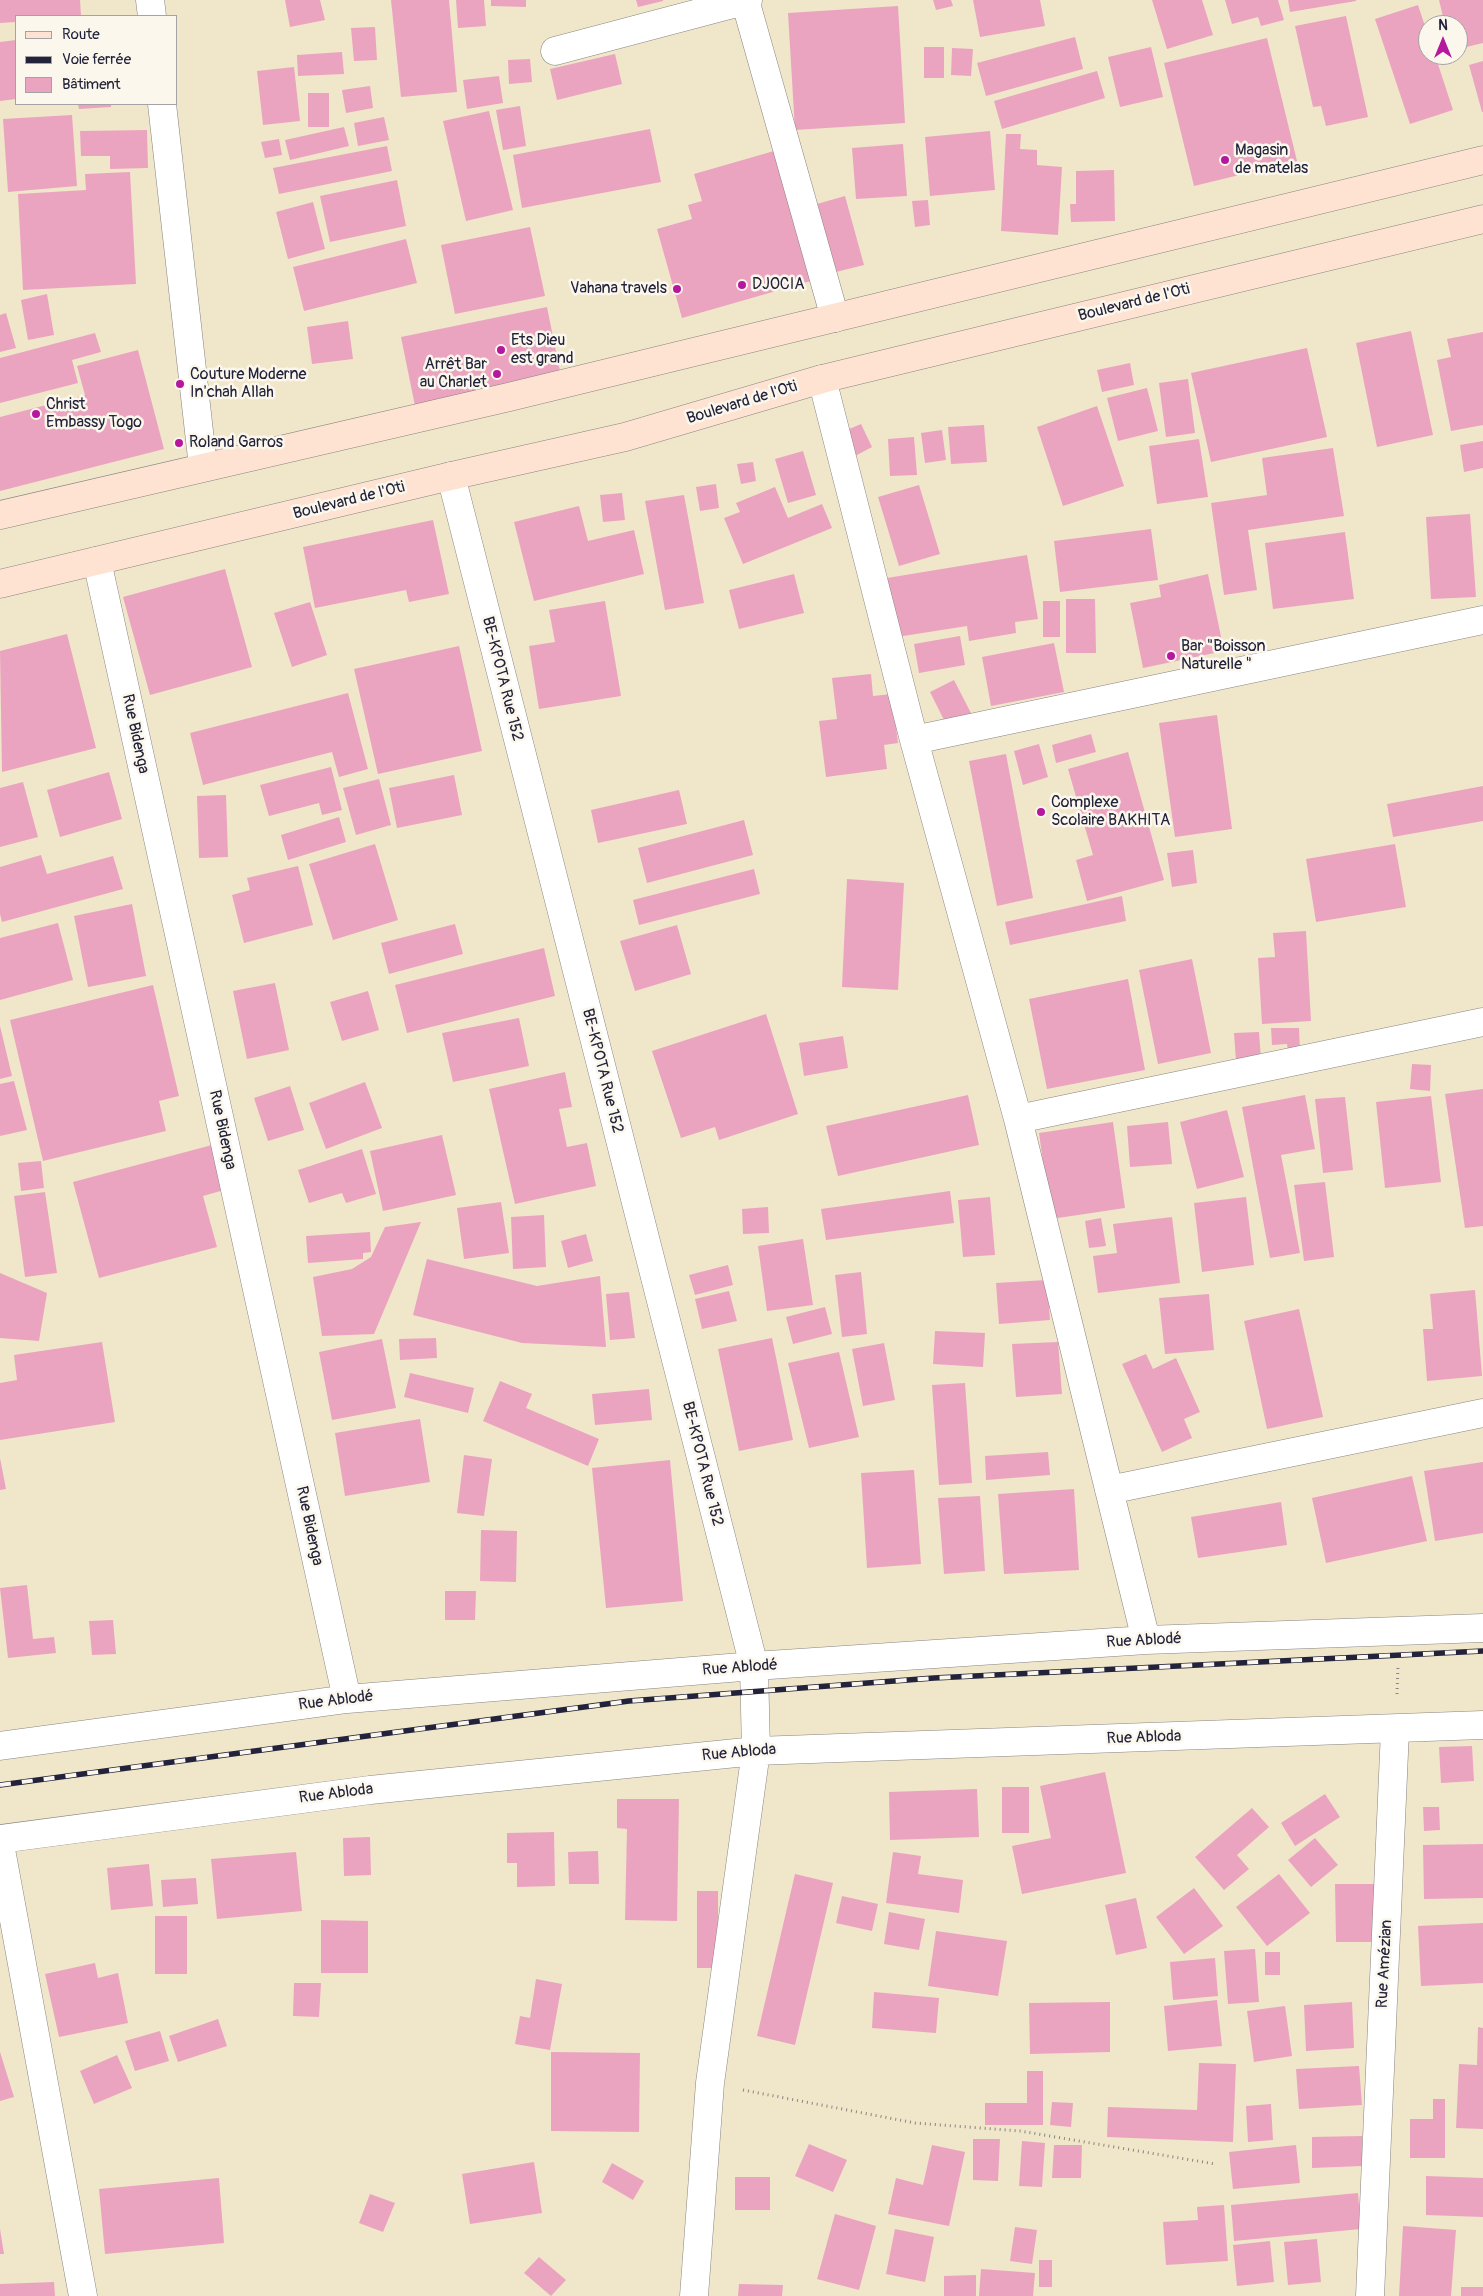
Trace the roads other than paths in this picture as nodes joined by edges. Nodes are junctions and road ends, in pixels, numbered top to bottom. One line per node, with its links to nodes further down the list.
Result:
1 (150, 0): 3 (street)
2 (746, 0): 4 (street); 8 (street)
3 (152, 15)
4 (555, 52)
5 (162, 105): 10 (street)
6 (1483, 160): 8 (main road)
7 (1483, 219): 9 (main road, Boulevard de l'Oti)
8 (835, 318): 10 (main road)
9 (822, 379): 11 (main road, Boulevard de l'Oti); 16 (street)
10 (203, 467): 12 (main road)
11 (451, 476): 13 (main road, Boulevard de l'Oti); 23 (street, BE-KPOTA Rue 152)
12 (0, 515)
13 (97, 561): 14 (main road, Boulevard de l'Oti); 24 (street, Rue Bidenga)
14 (0, 584)
15 (1483, 620): 16 (street)
16 (914, 740): 18 (street)
17 (1483, 1022): 18 (street)
18 (1018, 1119): 20 (street)
19 (1483, 1413): 20 (street)
20 (1109, 1490): 22 (street)
21 (1483, 1628): 22 (street, Rue Ablodé)
22 (1146, 1640): 23 (street, Rue Ablodé)
23 (754, 1666): 24 (street, Rue Ablodé); 28 (street, BE-KPOTA Rue 152)
24 (347, 1699): 27 (street, Rue Ablodé)
25 (1483, 1725): 26 (street, Rue Abloda)
26 (1395, 1730): 28 (street, Rue Abloda); 33 (street, Rue Amézian)
27 (0, 1746)
28 (756, 1751): 29 (street, Rue Abloda); 32 (street, BE-KPOTA Rue 152)
29 (0, 1839)
30 (0, 1844): 31 (street)
31 (83, 2296)
32 (694, 2296)
33 (1370, 2296)

